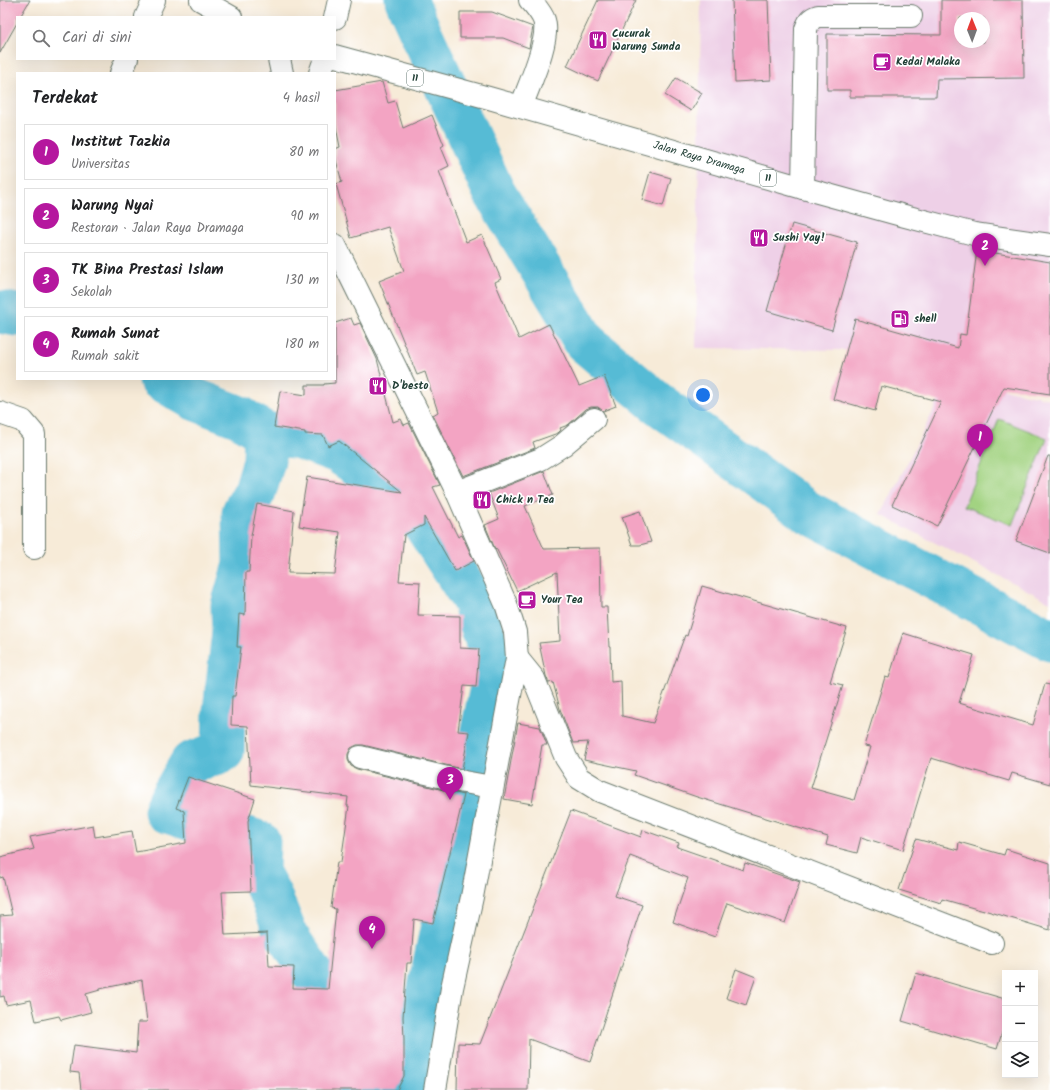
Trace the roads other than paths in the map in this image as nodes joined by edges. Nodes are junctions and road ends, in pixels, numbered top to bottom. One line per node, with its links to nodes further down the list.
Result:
1 (154, 0): 5 (main road)
2 (201, 0): 6 (main road)
3 (339, 0): 7 (main road)
4 (530, 0): 16 (main road)
5 (146, 16)
6 (229, 16)
7 (335, 16)
8 (911, 16): 17 (main road)
9 (336, 58): 16 (main road, Jalan Raya Dramaga / 11)
10 (127, 60): 13 (main road)
11 (279, 60): 14 (main road)
12 (331, 60): 15 (main road)
13 (121, 72)
14 (282, 72)
15 (321, 72)
16 (520, 107): 17 (main road, Jalan Raya Dramaga / 11)
17 (803, 188): 18 (main road, Jalan Raya Dramaga / 11)
18 (1050, 245)
19 (336, 247): 22 (main road)
20 (0, 413): 23 (main road)
21 (594, 419): 22 (main road)
22 (457, 492): 24 (main road)
23 (34, 548)
24 (517, 658): 26 (main road); 27 (main road)
25 (360, 757): 26 (main road)
26 (479, 784): 28 (main road)
27 (992, 943)
28 (435, 1090)

